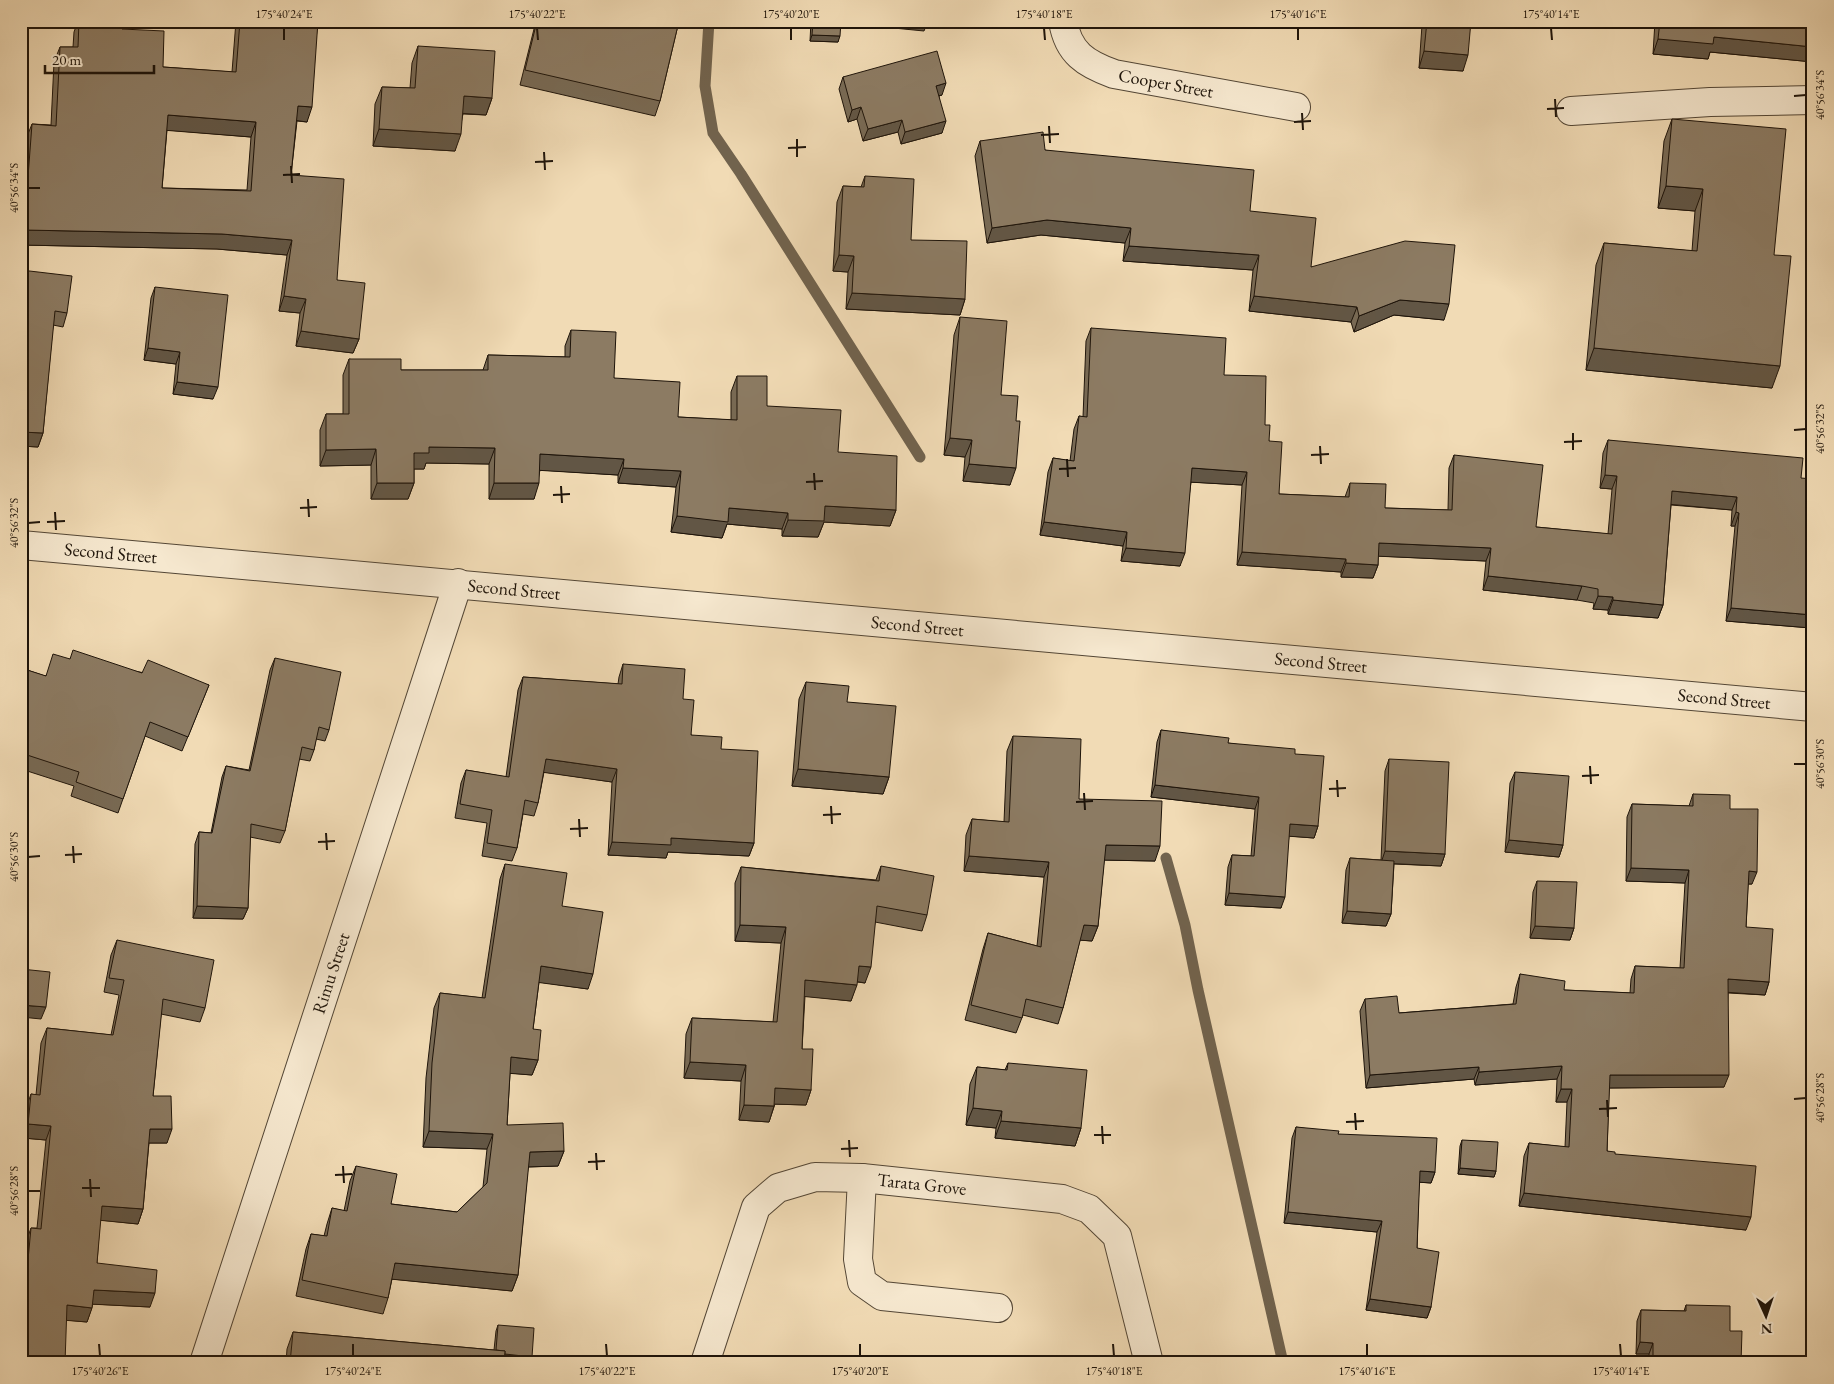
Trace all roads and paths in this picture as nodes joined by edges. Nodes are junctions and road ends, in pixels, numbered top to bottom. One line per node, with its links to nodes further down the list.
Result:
1 (1063, 21): 3 (street, Cooper Street)
2 (1813, 100): 4 (street)
3 (1296, 107)
4 (1571, 111)
5 (21, 545): 6 (street, Second Street)
6 (458, 583): 7 (street, Second Street); 10 (street, Rimu Street)
7 (1813, 707)
8 (862, 1178): 9 (street); 11 (street, Tarata Grove); 12 (street, Tarata Grove)
9 (998, 1308)
10 (204, 1363)
11 (705, 1363)
12 (1149, 1363)

